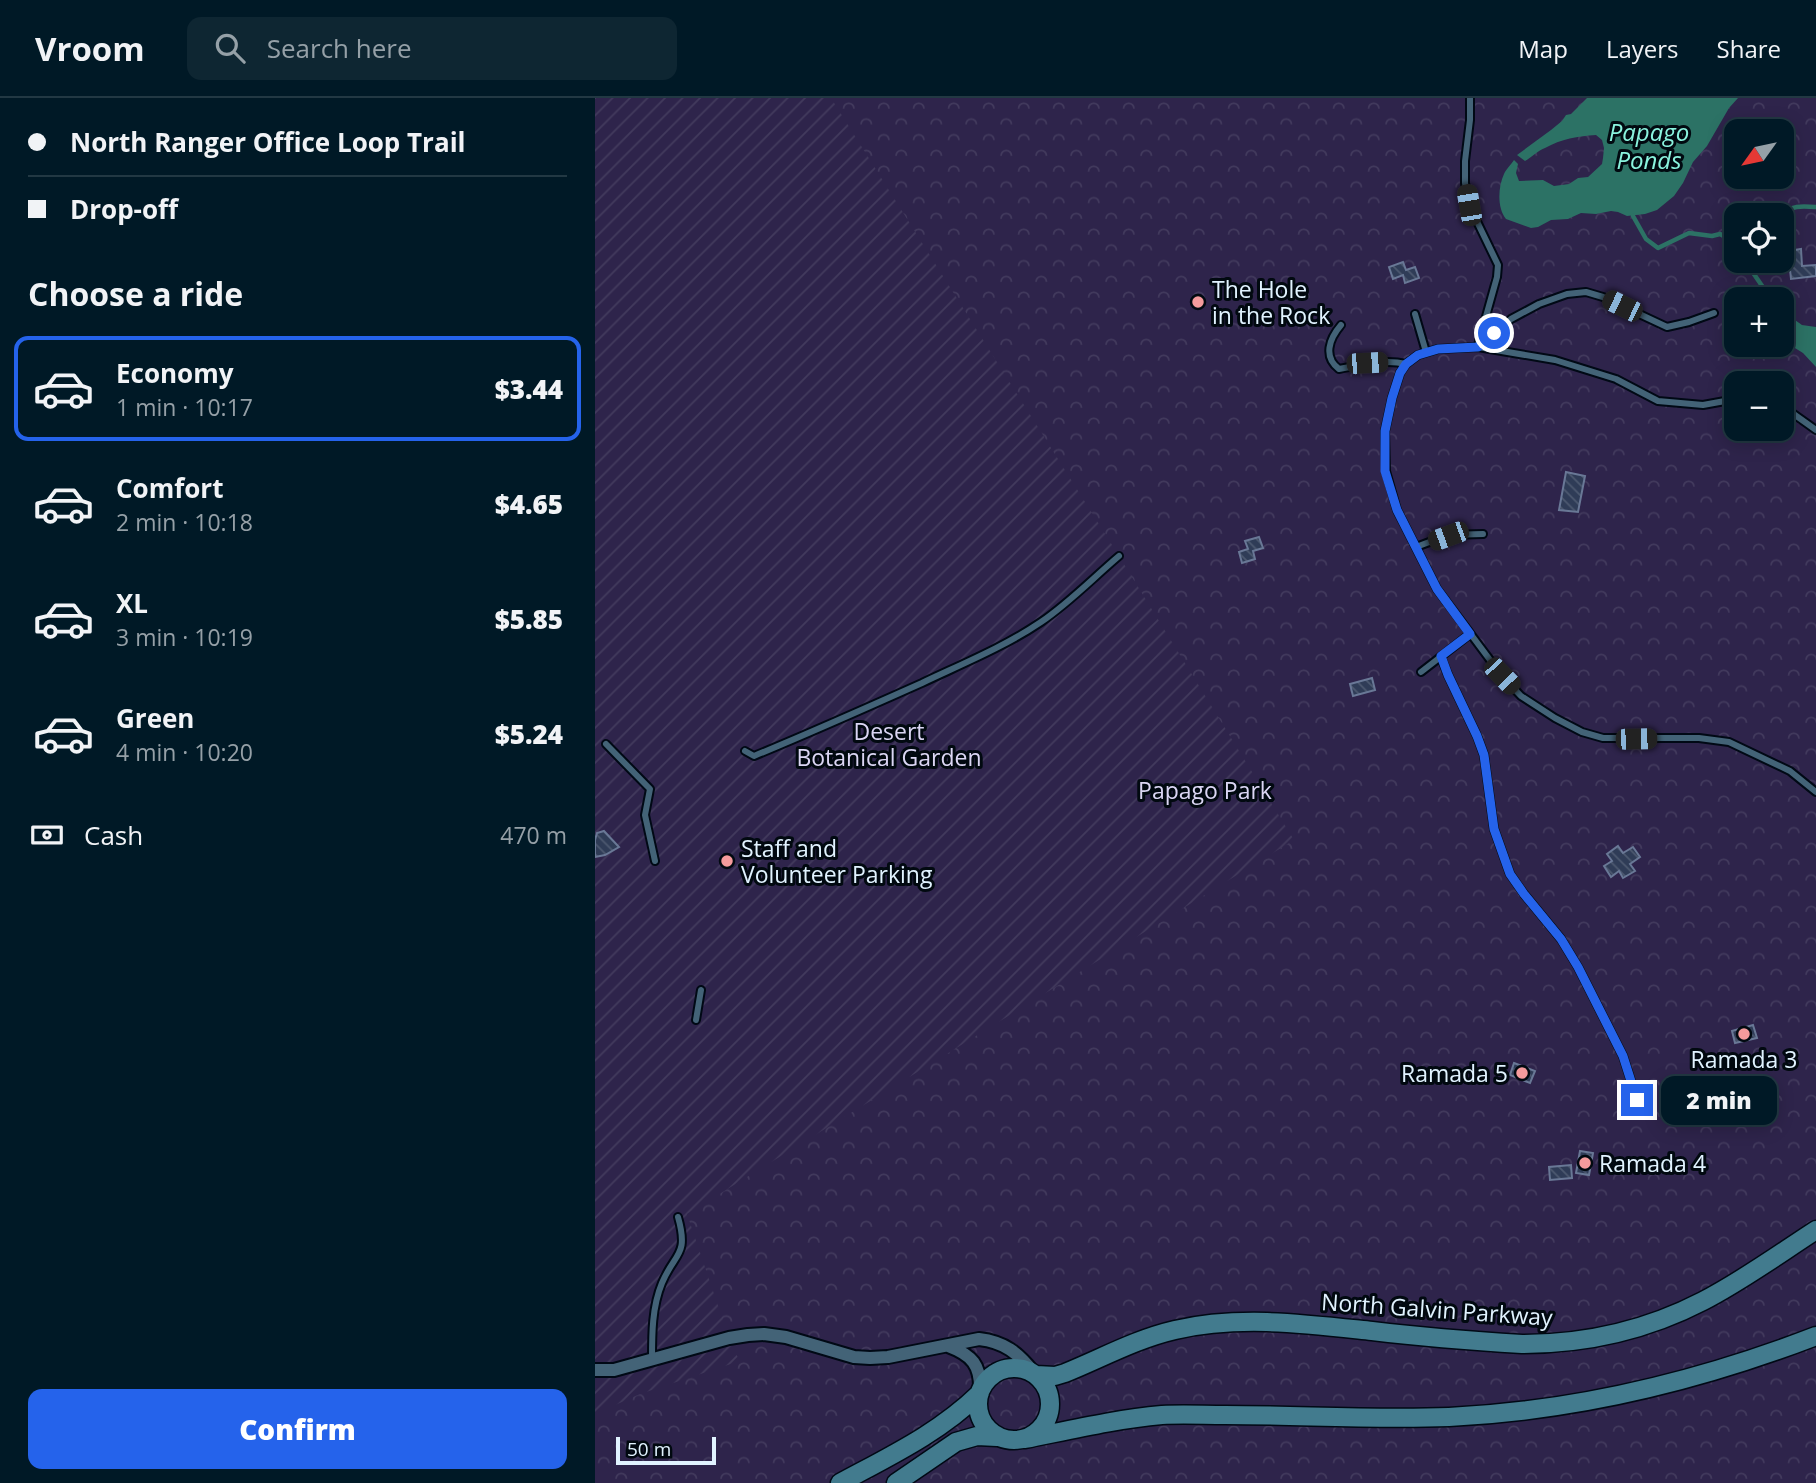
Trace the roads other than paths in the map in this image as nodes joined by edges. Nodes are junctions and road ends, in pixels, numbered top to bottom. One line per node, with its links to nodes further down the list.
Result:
1 (1470, 98): 5 (lane)
2 (1714, 313): 5 (lane)
3 (1415, 314): 6 (lane)
4 (1341, 325): 7 (lane)
5 (1478, 347): 6 (lane); 8 (lane)
6 (1426, 352): 7 (lane)
7 (1406, 364): 12 (lane)
8 (1724, 401)
9 (1794, 414): 10 (lane)
10 (1816, 430)
11 (1483, 534): 12 (lane)
12 (1416, 547): 14 (lane)
13 (1119, 556): 18 (lane)
14 (1470, 634): 15 (lane); 21 (lane)
15 (1441, 656): 16 (lane); 25 (lane)
16 (1421, 672)
17 (606, 744): 20 (lane)
18 (745, 751)
19 (659, 788): 20 (lane)
20 (650, 789): 22 (lane)
21 (1816, 792)
22 (655, 861)
23 (701, 990): 24 (lane)
24 (696, 1020)
25 (1637, 1100)
26 (678, 1217): 30 (lane)
27 (1816, 1230): 32 (main road, North Galvin Parkway)
28 (1816, 1336): 35 (main road)
29 (948, 1346): 30 (street); 32 (street); 33 (street)
30 (652, 1361): 31 (street)
31 (595, 1370)
32 (1035, 1374): 33 (main road); 35 (main road)
33 (980, 1392): 34 (main road); 36 (main road)
34 (997, 1437): 35 (main road); 37 (main road)
35 (1025, 1439)
36 (841, 1483)
37 (895, 1483)

